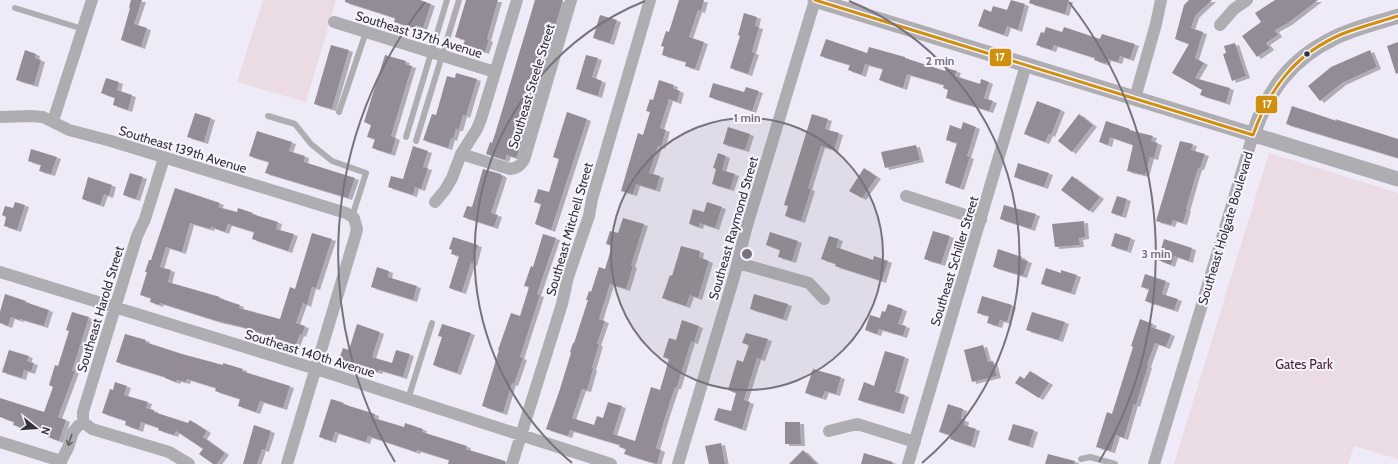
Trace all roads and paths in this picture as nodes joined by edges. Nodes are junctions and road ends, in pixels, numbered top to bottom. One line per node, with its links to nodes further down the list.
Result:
1 (92, 0): 14 (street)
2 (447, 0): 16 (lane)
3 (459, 0): 16 (lane)
4 (517, 0): 18 (street)
5 (571, 0): 27 (street, Southeast Steele Street)
6 (650, 0): 43 (street, Southeast Mitchell Street)
7 (815, 0): 17 (street); 34 (street, Southeast Raymond Street)
8 (1161, 0): 19 (street)
9 (1247, 0): 13 (street)
10 (15, 8): 14 (lane)
11 (1398, 16): 24 (street, Southeast Holgate Boulevard)
12 (334, 22): 15 (street, Southeast 137th Avenue)
13 (1220, 25)
14 (83, 29): 23 (street)
15 (366, 32): 16 (street, Southeast 137th Avenue); 20 (lane)
16 (437, 54): 18 (street, Southeast 137th Avenue); 25 (lane); 26 (lane)
17 (1026, 65): 19 (street); 33 (street, Southeast Schiller Street)
18 (496, 72): 27 (street)
19 (1135, 98): 24 (street)
20 (339, 112)
21 (268, 116): 32 (lane)
22 (1, 119): 23 (street, Southeast 139th Avenue)
23 (53, 121): 28 (street, Southeast 139th Avenue)
24 (1253, 135): 29 (street); 55 (street, Southeast Holgate Boulevard)
25 (406, 137)
26 (416, 141)
27 (461, 154): 31 (street)
28 (164, 158): 32 (street, Southeast 139th Avenue); 37 (street, Southeast Harold Street)
29 (1398, 179)
30 (906, 196): 33 (street)
31 (435, 202)
32 (354, 219): 39 (street)
33 (981, 220): 45 (street, Southeast Schiller Street)
34 (738, 263): 36 (street); 52 (street, Southeast Raymond Street)
35 (0, 272): 37 (street, Southeast 140th Avenue)
36 (824, 299)
37 (116, 308): 39 (street, Southeast 140th Avenue); 41 (street, Southeast Harold Street)
38 (432, 323): 40 (lane)
39 (316, 369): 40 (street, Southeast 140th Avenue); 49 (street)
40 (408, 399): 43 (street, Southeast 140th Avenue)
41 (83, 422): 47 (street, Southeast Harold Street, one-way to 47); 48 (street)
42 (830, 431): 45 (street)
43 (521, 436): 50 (street, Southeast Mitchell Street); 51 (street, Southeast 140th Avenue)
44 (0, 442): 47 (street)
45 (915, 442): 53 (street, Southeast Schiller Street)
46 (1081, 459): 54 (lane)
47 (61, 462)
48 (189, 464)
49 (287, 464)
50 (512, 464)
51 (610, 464)
52 (678, 464)
53 (908, 464)
54 (1115, 464)
55 (1154, 464)

